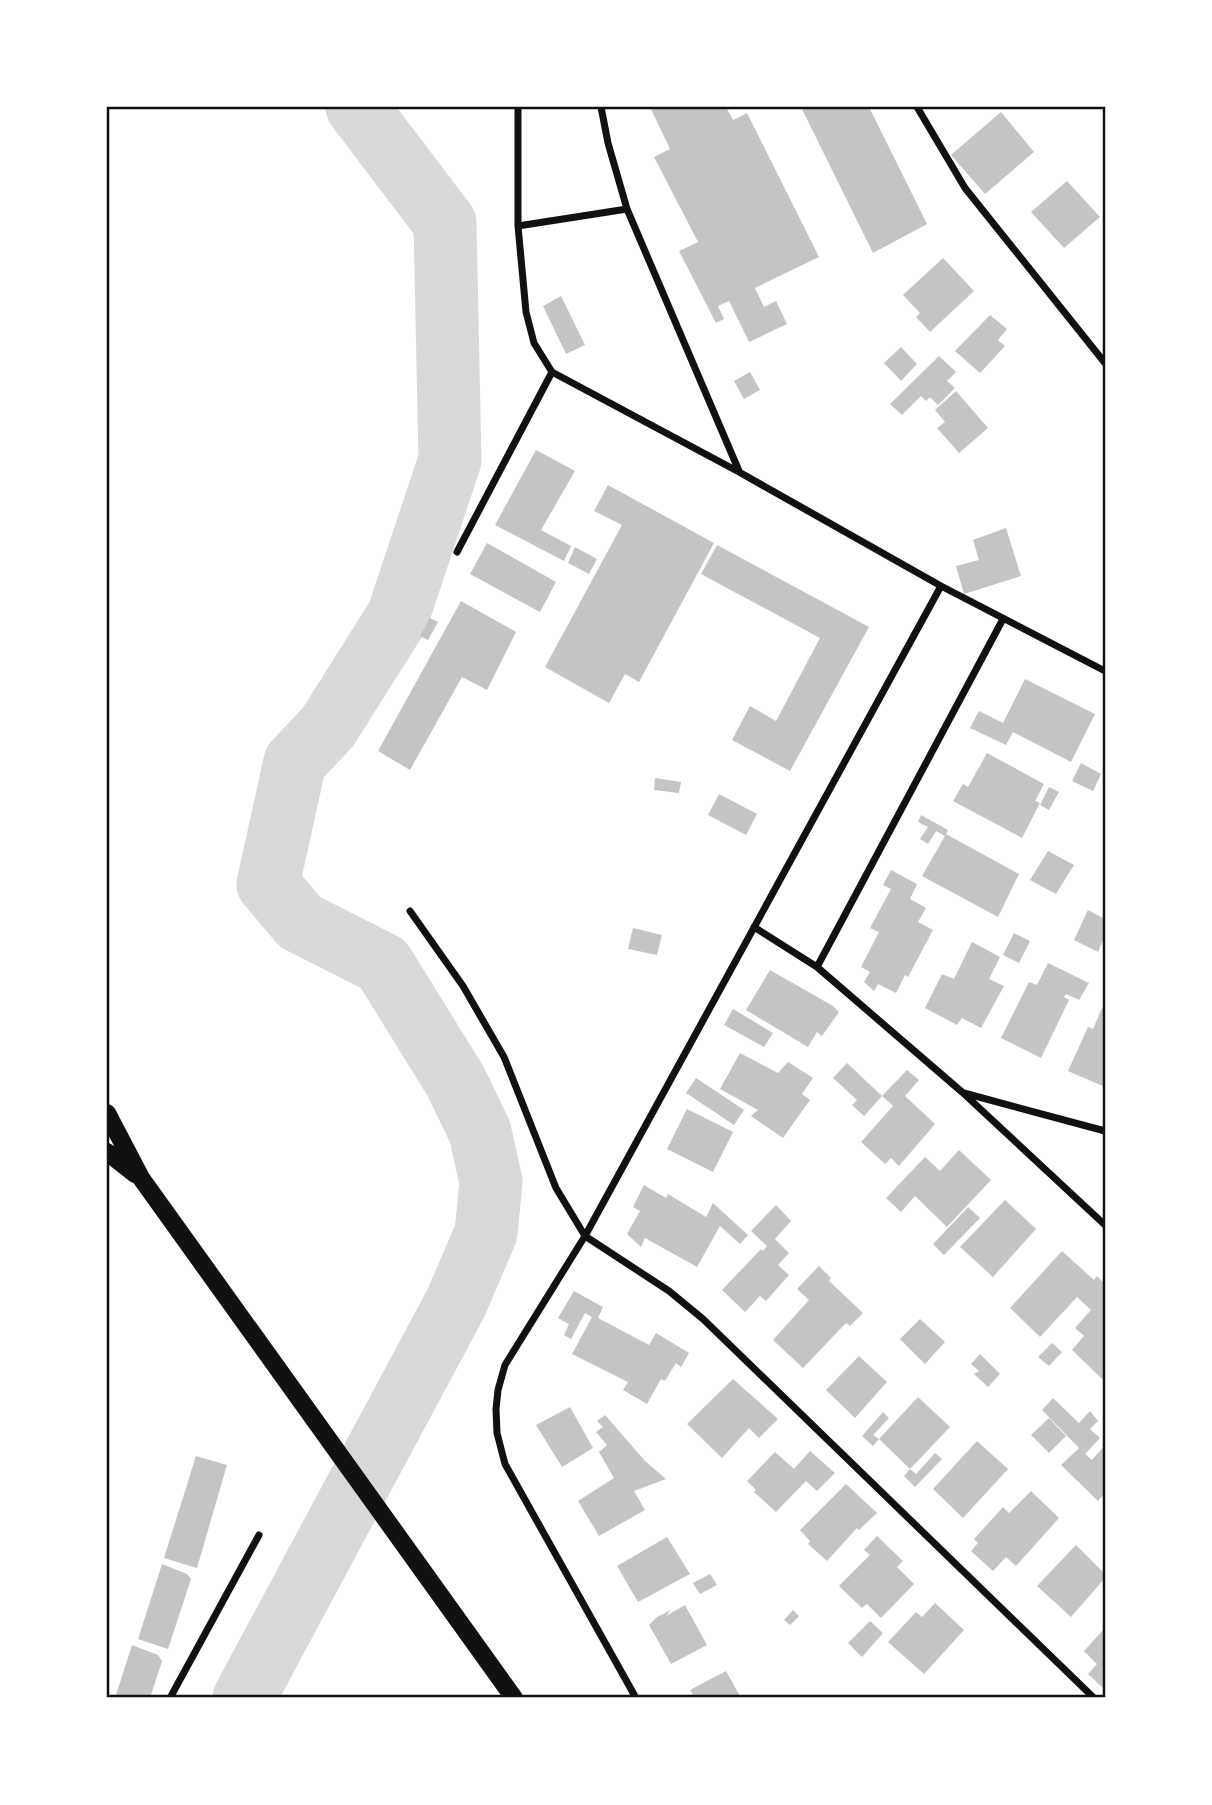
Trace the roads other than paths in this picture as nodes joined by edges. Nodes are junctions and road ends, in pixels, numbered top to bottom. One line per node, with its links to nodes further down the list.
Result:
1 (519, 107): 5 (street)
2 (601, 107): 4 (street)
3 (917, 107): 6 (street)
4 (627, 209): 5 (street); 8 (street)
5 (518, 226): 7 (street)
6 (1105, 363)
7 (552, 372): 8 (street); 9 (street)
8 (740, 472): 10 (street)
9 (457, 552)
10 (941, 586): 11 (street); 14 (street)
11 (1003, 619): 12 (street); 15 (street)
12 (1105, 671)
13 (410, 911): 22 (street)
14 (754, 927): 15 (street); 22 (street)
15 (817, 967): 16 (street)
16 (962, 1092): 18 (street); 21 (street)
17 (107, 1113): 20 (main road)
18 (1105, 1131)
19 (107, 1152): 20 (main road)
20 (141, 1178): 25 (main road)
21 (1105, 1225)
22 (585, 1236): 26 (street); 27 (street)
23 (259, 1535): 24 (street)
24 (170, 1698)
25 (514, 1698)
26 (636, 1698)
27 (1094, 1698)

